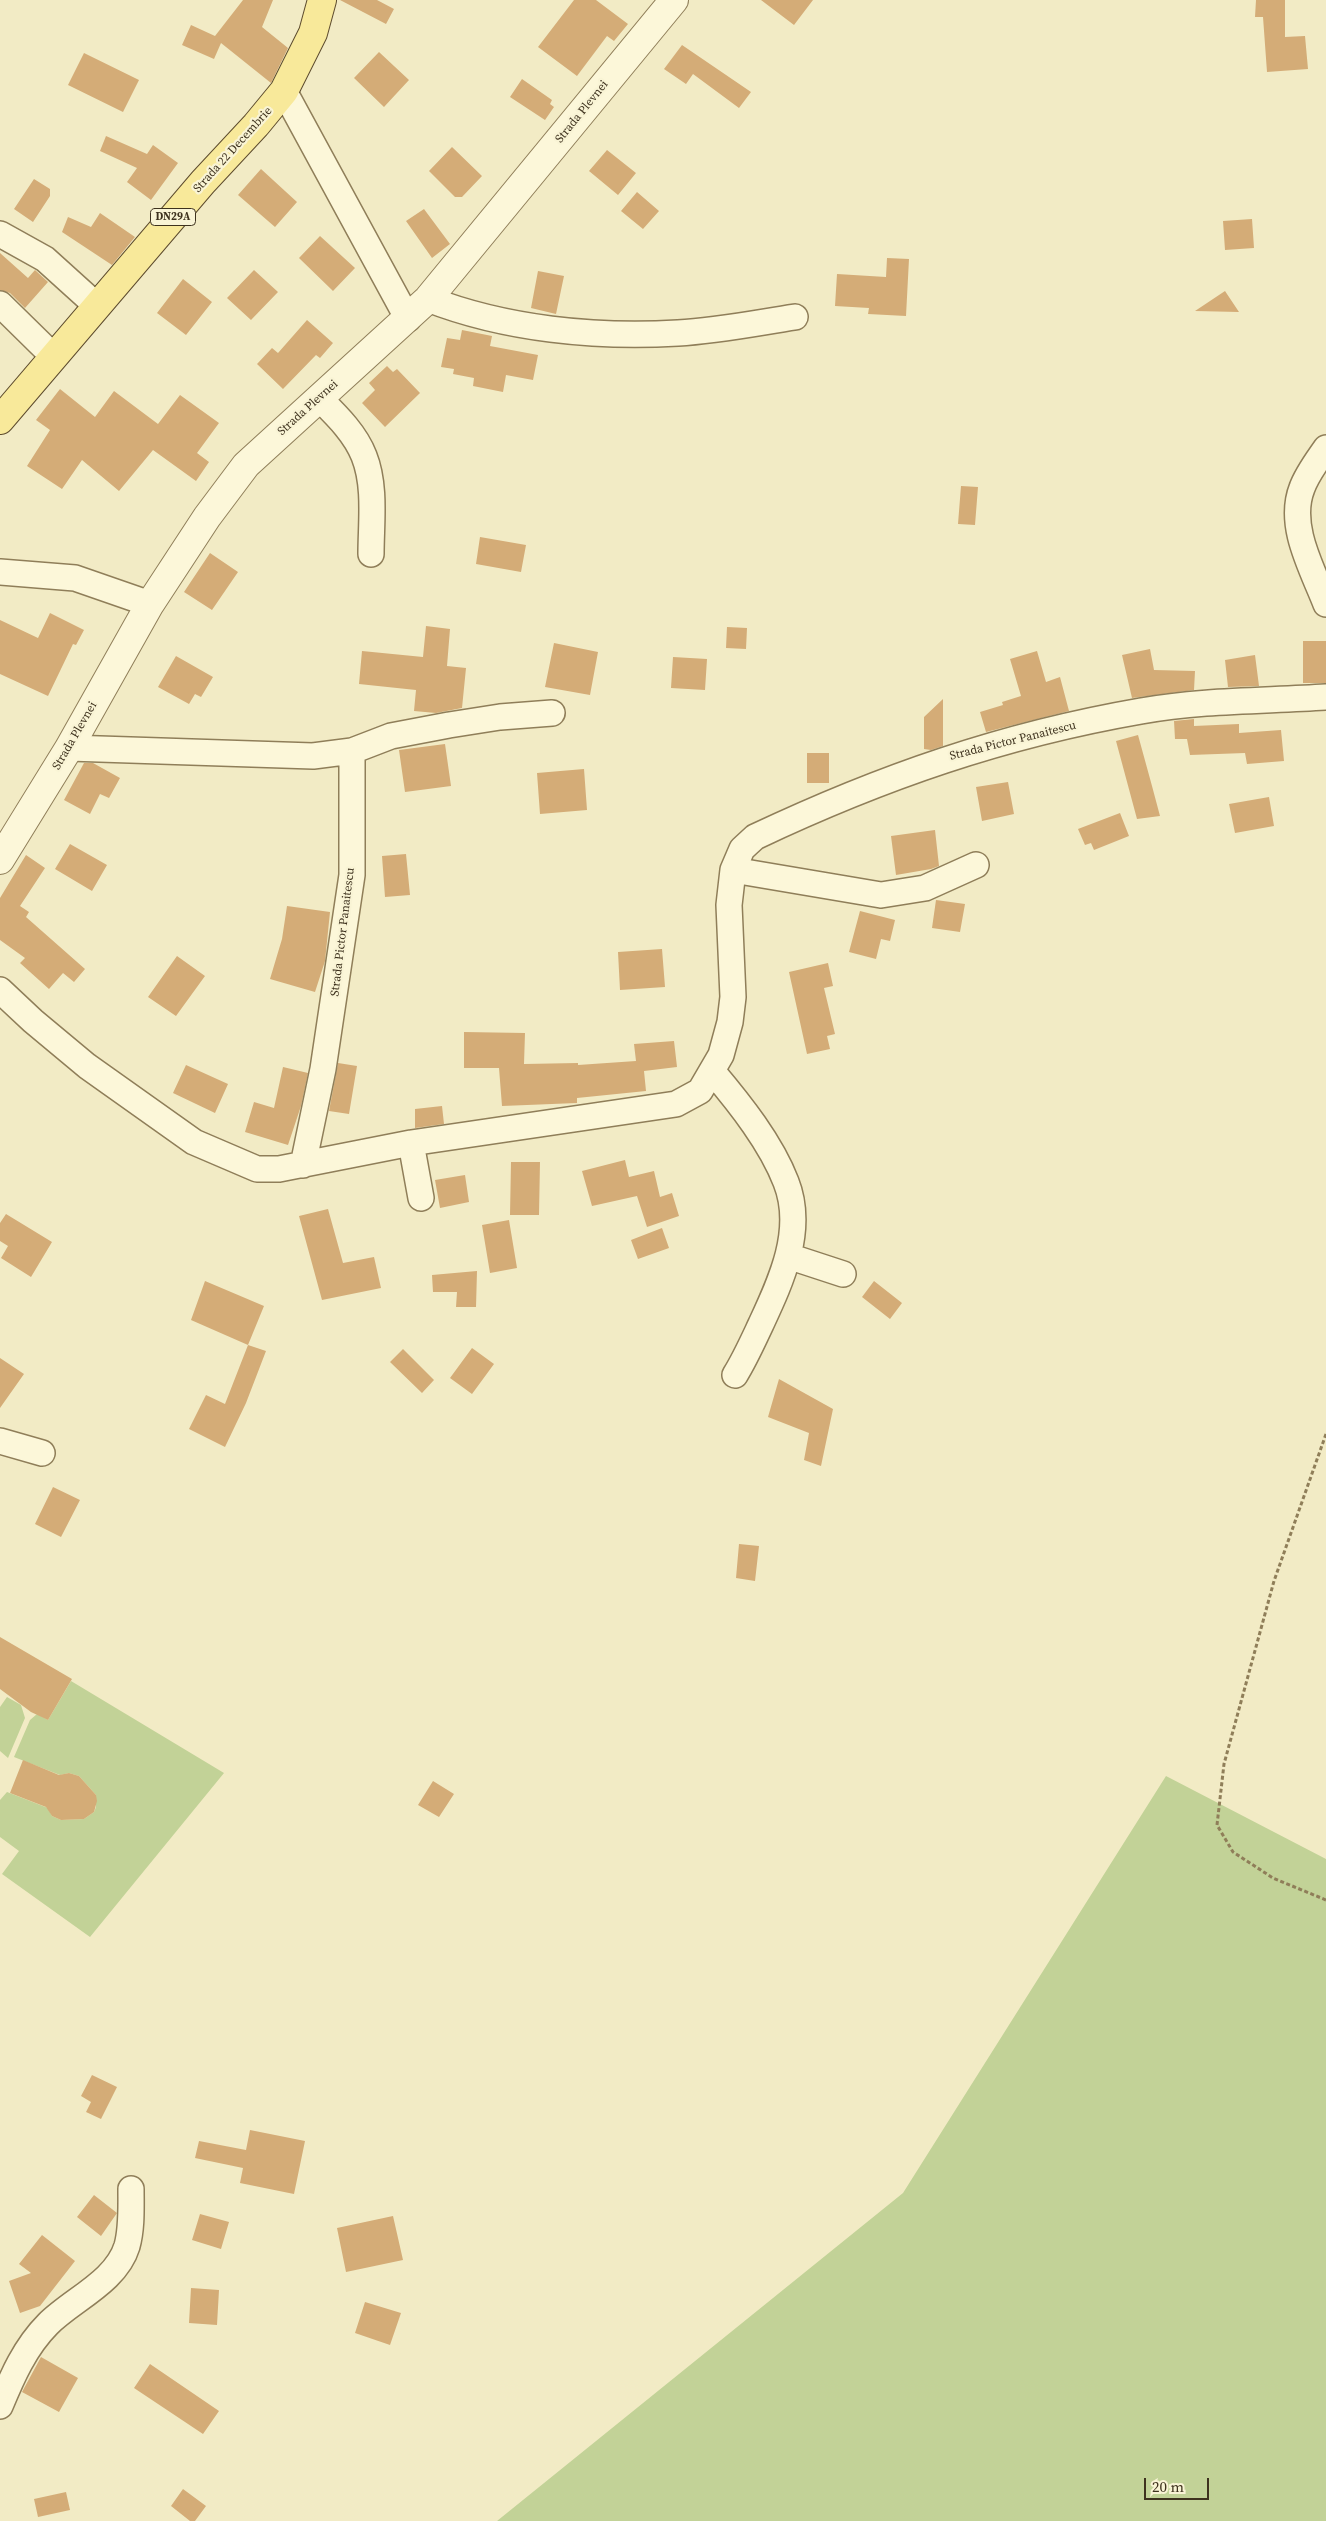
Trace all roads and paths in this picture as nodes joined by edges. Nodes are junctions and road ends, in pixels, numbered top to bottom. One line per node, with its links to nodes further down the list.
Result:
1 (322, 0): 3 (main road, Strada 22 Decembrie / DN29A)
2 (674, 0): 5 (street, Strada Plevnei)
3 (284, 91): 7 (main road, Strada 22 Decembrie / DN29A); 9 (street)
4 (0, 234): 7 (street)
5 (428, 299): 8 (street); 9 (street, Strada Plevnei)
6 (0, 304): 10 (street)
7 (97, 306): 10 (main road, Strada 22 Decembrie / DN29A)
8 (795, 317)
9 (408, 319): 11 (street, Strada Plevnei)
10 (53, 356): 12 (main road, Strada 22 Decembrie / DN29A)
11 (319, 398): 14 (street); 16 (street, Strada Plevnei)
12 (0, 420)
13 (1326, 448): 17 (street)
14 (371, 554)
15 (0, 572): 16 (street)
16 (150, 604): 20 (street, Strada Plevnei)
17 (1326, 604)
18 (1326, 697): 24 (street, Strada Pictor Panaitescu)
19 (552, 713): 21 (street)
20 (68, 748): 21 (street); 22 (street, Strada Plevnei)
21 (352, 751): 28 (street, Strada Pictor Panaitescu)
22 (0, 860)
23 (976, 865): 24 (street)
24 (733, 870): 26 (street, Strada Pictor Panaitescu)
25 (0, 990): 28 (street, Strada Pictor Panaitescu)
26 (713, 1072): 27 (street, Strada Pictor Panaitescu); 30 (street)
27 (411, 1143): 28 (street, Strada Pictor Panaitescu); 29 (street)
28 (303, 1165)
29 (421, 1198)
30 (788, 1256): 31 (street); 32 (street)
31 (843, 1274)
32 (735, 1375)
33 (1326, 1434): 36 (path)
34 (0, 1442): 35 (street)
35 (42, 1453)
36 (1326, 1900)
37 (132, 2189): 38 (street)
38 (0, 2406)

